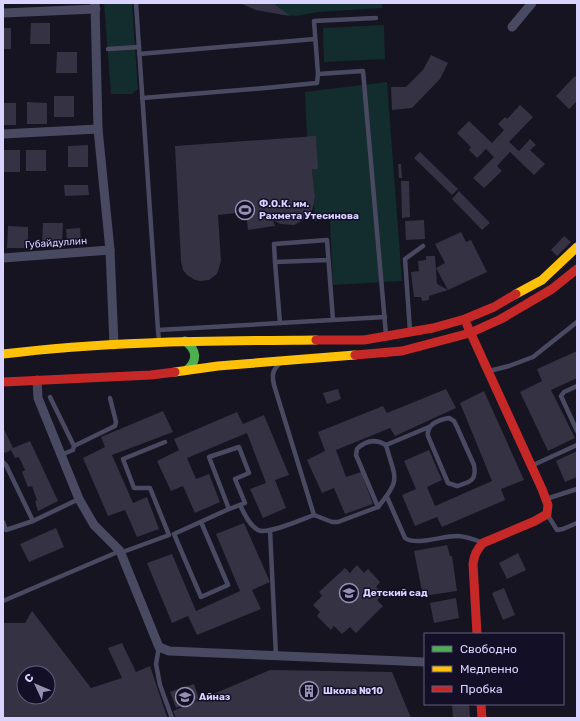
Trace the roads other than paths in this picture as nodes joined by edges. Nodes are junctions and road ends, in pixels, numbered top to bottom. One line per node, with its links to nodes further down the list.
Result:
1 (136, 3): 8 (lane)
2 (532, 3): 6 (street)
3 (95, 6): 4 (street); 13 (street)
4 (3, 13)
5 (376, 18): 7 (lane)
6 (512, 27)
7 (315, 39): 10 (lane); 11 (lane)
8 (139, 47): 9 (lane); 10 (lane)
9 (108, 49)
10 (139, 54): 12 (lane)
11 (318, 74): 12 (lane); 22 (lane)
12 (142, 98): 27 (lane)
13 (98, 129): 14 (street); 17 (street)
14 (3, 134)
15 (423, 246): 28 (lane)
16 (577, 247): 23 (street)
17 (110, 250): 18 (street, Губайдуллин); 33 (street)
18 (3, 258)
19 (328, 260): 20 (lane); 20 (lane); 24 (lane)
20 (276, 262): 26 (lane)
21 (577, 269): 29 (street)
22 (384, 317): 24 (lane); 30 (lane)
23 (465, 319): 28 (street); 29 (street)
24 (333, 320): 26 (lane)
25 (577, 322): 37 (lane)
26 (280, 323): 27 (lane)
27 (158, 330): 32 (lane)
28 (410, 332): 30 (street)
29 (470, 333): 35 (street); 37 (street)
30 (386, 336): 31 (street)
31 (185, 341): 32 (street); 36 (street)
32 (159, 343): 33 (street)
33 (114, 345): 34 (street)
34 (3, 354)
35 (281, 361): 36 (street); 60 (lane)
36 (187, 370): 38 (street)
37 (487, 371): 51 (street)
38 (37, 380): 39 (street); 49 (street)
39 (3, 382)
40 (577, 386): 44 (lane)
41 (50, 397): 47 (lane)
42 (110, 398): 47 (lane)
43 (429, 428): 43 (lane); 48 (lane)
44 (577, 431)
45 (165, 442): 66 (lane)
46 (577, 444): 51 (lane)
47 (74, 446): 49 (lane)
48 (386, 446): 53 (lane); 57 (lane)
49 (61, 455): 54 (street)
50 (3, 462): 61 (lane)
51 (531, 466): 55 (street)
52 (577, 489): 55 (lane)
53 (387, 497): 57 (lane); 67 (lane)
54 (79, 499): 61 (lane); 68 (street)
55 (545, 499): 59 (street)
56 (240, 505): 58 (lane); 58 (lane); 65 (lane)
57 (378, 507): 60 (lane)
58 (229, 509): 63 (lane)
59 (547, 514): 64 (lane); 67 (street)
60 (314, 515): 65 (lane)
61 (33, 521): 62 (lane)
62 (3, 522)
63 (201, 522): 66 (lane); 66 (lane)
64 (577, 522)
65 (270, 530): 72 (lane)
66 (171, 534): 68 (lane)
67 (483, 543): 70 (street)
68 (120, 552): 69 (lane); 71 (street)
69 (3, 601)
70 (477, 633)
71 (159, 647): 72 (street); 75 (lane)
72 (276, 656): 73 (street)
73 (424, 662)
74 (481, 705): 76 (street)
75 (172, 718)
76 (482, 718)

